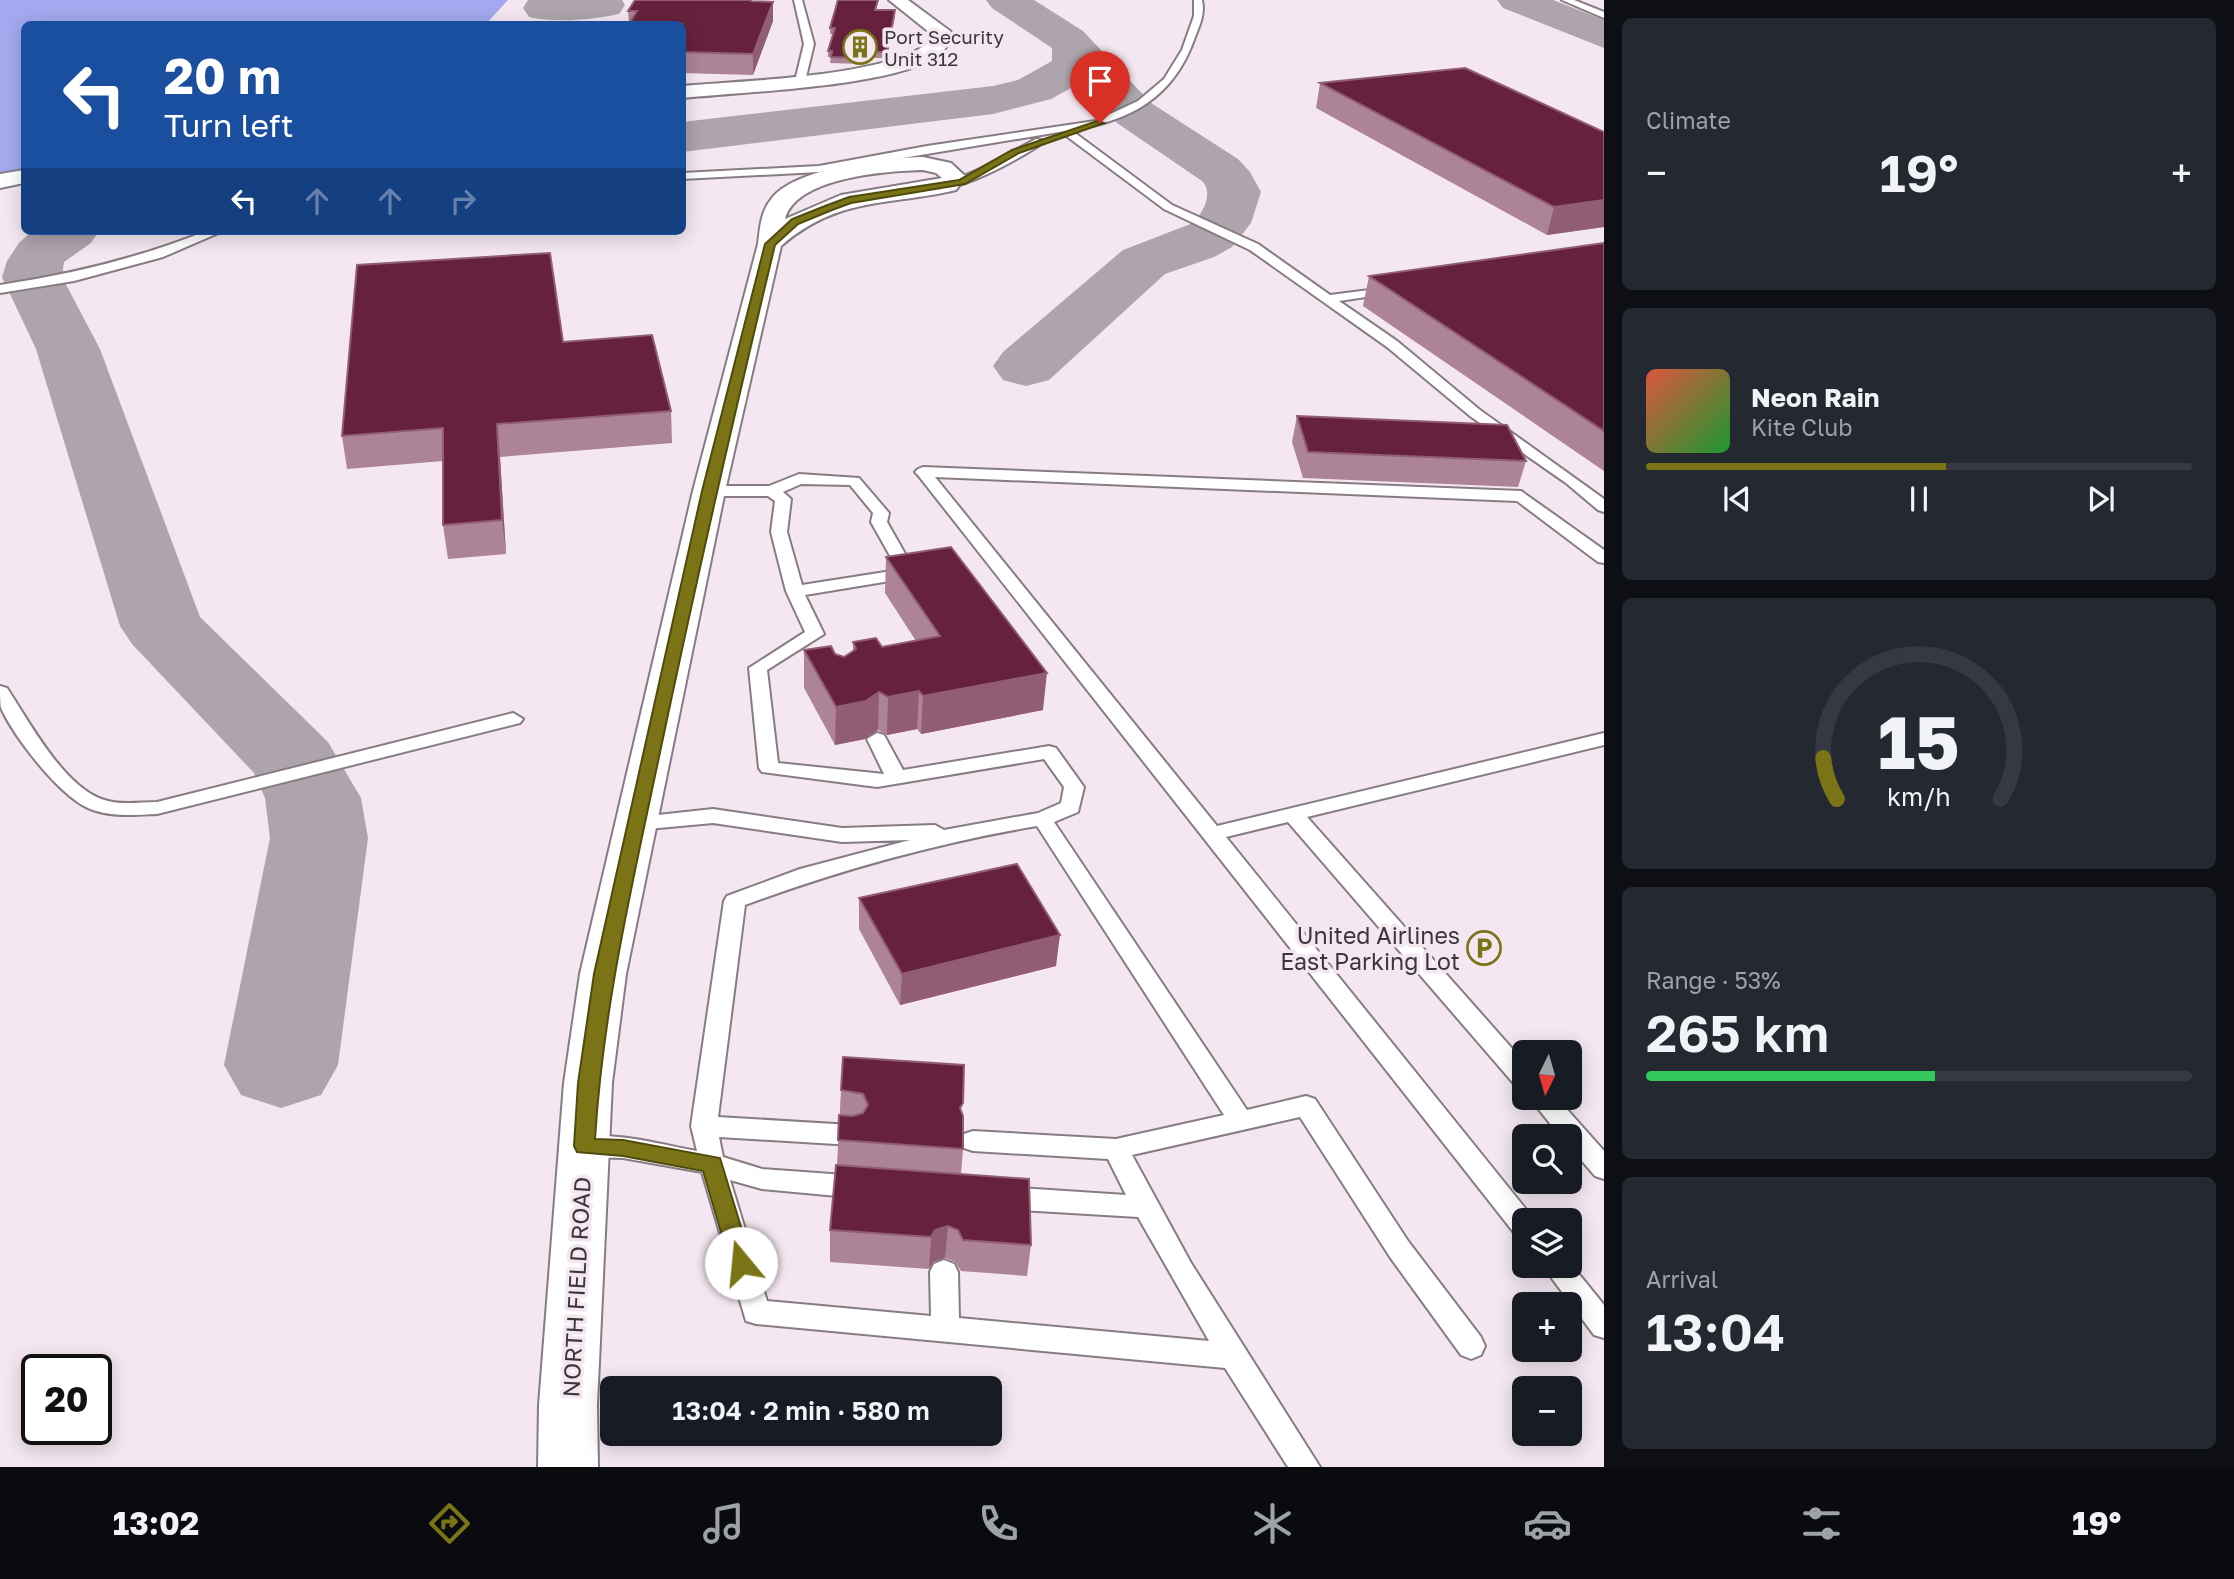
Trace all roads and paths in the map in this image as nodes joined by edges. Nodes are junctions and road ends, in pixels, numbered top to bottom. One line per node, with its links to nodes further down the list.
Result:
1 (798, 0): 8 (lane)
2 (838, 0): 6 (path)
3 (897, 0): 8 (street)
4 (1198, 0): 10 (lane)
5 (1566, 0): 7 (lane)
6 (836, 7)
7 (1604, 15)
8 (800, 81): 9 (street)
9 (686, 92)
10 (1100, 123): 11 (lane); 16 (lane)
11 (1069, 133): 12 (lane); 24 (lane)
12 (1040, 141): 13 (lane); 19 (lane)
13 (964, 156)
14 (950, 158): 15 (lane)
15 (917, 163): 19 (street, NORTH FIELD ROAD); 21 (street, NORTH FIELD ROAD)
16 (686, 176)
17 (21, 178): 18 (street)
18 (0, 181)
19 (948, 185): 21 (street)
20 (206, 235): 23 (lane)
21 (770, 244): 25 (street, NORTH FIELD ROAD)
22 (1409, 288): 24 (lane)
23 (0, 289)
24 (1328, 299): 27 (lane)
25 (709, 491): 26 (lane); 39 (street, NORTH FIELD ROAD)
26 (771, 491): 29 (lane); 29 (lane)
27 (1604, 508)
28 (1604, 558): 41 (lane)
29 (795, 591): 30 (lane)
30 (815, 634): 31 (lane); 36 (lane)
31 (827, 655)
32 (0, 692): 33 (lane)
33 (513, 719)
34 (877, 739): 36 (lane)
35 (1604, 739): 37 (lane)
36 (897, 779): 38 (lane)
37 (1293, 814): 41 (lane); 42 (lane)
38 (1042, 819): 40 (lane); 44 (lane)
39 (637, 823): 40 (lane); 48 (street, NORTH FIELD ROAD)
40 (967, 831): 45 (lane)
41 (1211, 834): 55 (lane)
42 (1512, 1064)
43 (1552, 1110): 51 (lane)
44 (1240, 1119): 49 (lane); 60 (lane)
45 (704, 1126): 46 (lane); 50 (lane)
46 (852, 1135)
47 (973, 1141): 49 (lane)
48 (584, 1146): 50 (lane); 62 (street, NORTH FIELD ROAD)
49 (1116, 1149): 54 (lane)
50 (712, 1164): 52 (lane); 59 (lane)
51 (1604, 1169)
52 (887, 1189)
53 (983, 1196): 54 (lane)
54 (1143, 1206): 61 (lane)
55 (1512, 1211)
56 (944, 1272): 59 (lane)
57 (1565, 1278): 58 (lane)
58 (1604, 1326)
59 (945, 1329): 61 (lane)
60 (1471, 1346)
61 (1234, 1356): 63 (lane)
62 (568, 1467)
63 (1305, 1467)

